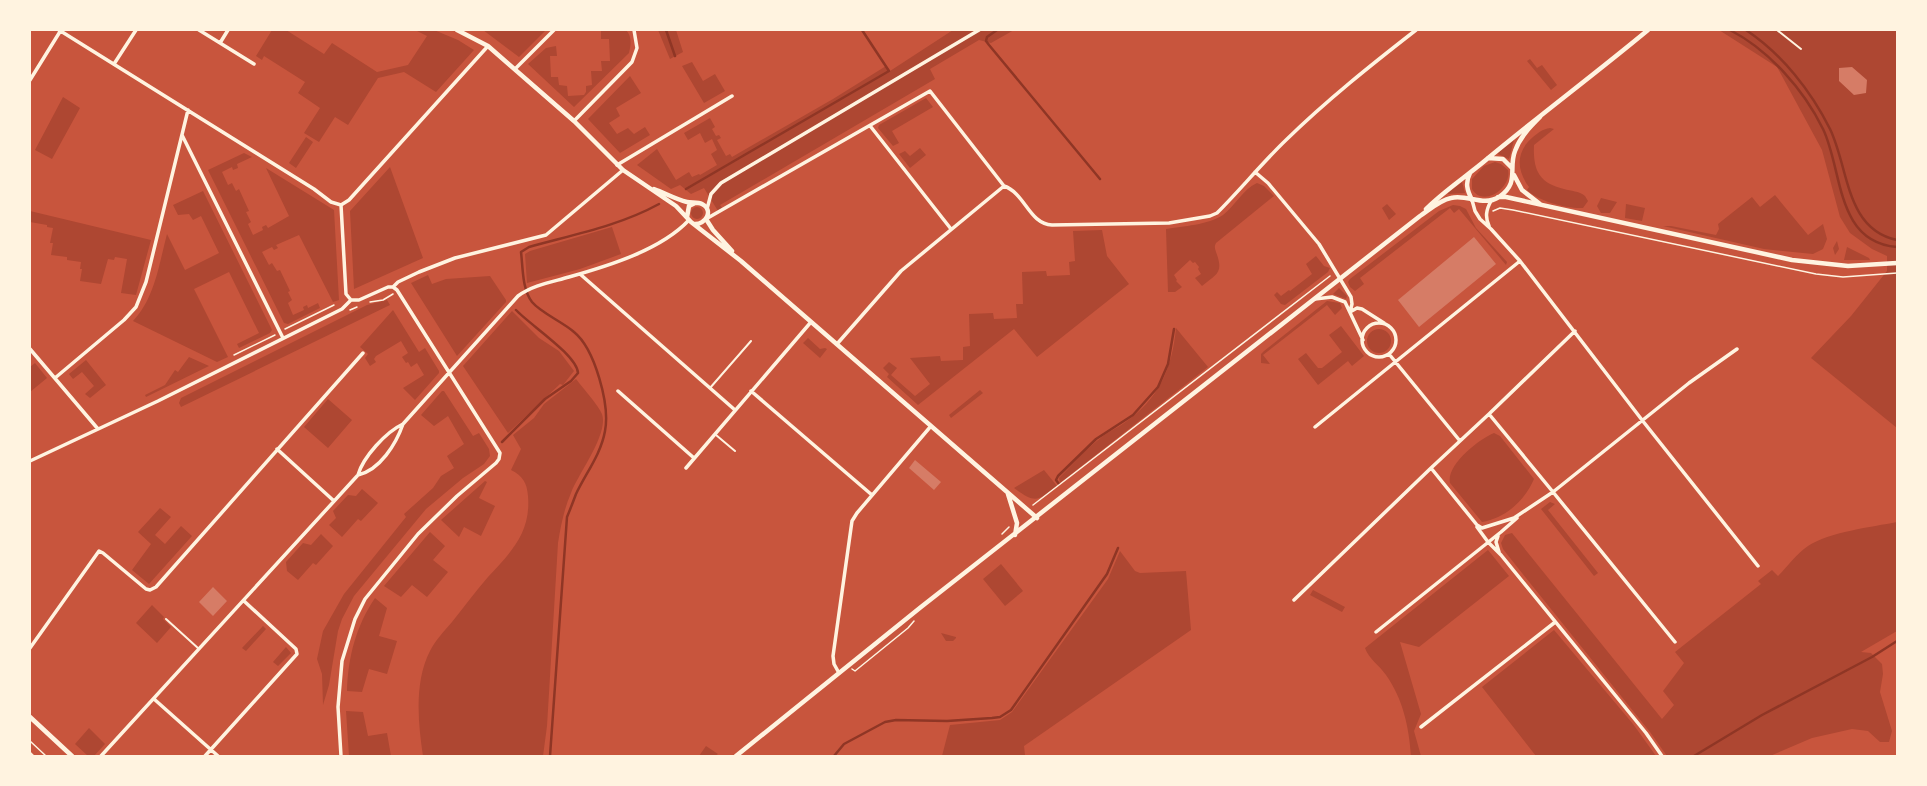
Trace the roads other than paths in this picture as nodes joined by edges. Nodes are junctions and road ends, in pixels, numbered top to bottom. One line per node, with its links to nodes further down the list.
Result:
1 (60, 30): 15 (street); 18 (street)
2 (136, 30): 15 (street)
3 (199, 30): 12 (street)
4 (228, 30): 12 (street)
5 (458, 30): 13 (street)
6 (554, 30): 17 (street)
7 (634, 30): 22 (street)
8 (979, 30): 40 (street)
9 (1416, 30): 30 (street)
10 (1648, 30): 21 (street)
11 (1777, 30): 14 (lane)
12 (220, 43): 16 (street)
13 (488, 46): 17 (street); 38 (street)
14 (1801, 49)
15 (114, 64): 20 (street)
16 (254, 64)
17 (515, 69): 22 (street)
18 (30, 80)
19 (732, 96): 26 (street)
20 (188, 110): 24 (street); 38 (street)
21 (1540, 117): 25 (street); 27 (street)
22 (574, 121): 26 (street)
23 (871, 127): 33 (street); 43 (street); 45 (street)
24 (182, 135): 59 (street); 69 (street)
25 (1486, 160): 27 (street); 29 (street)
26 (617, 165): 28 (street)
27 (1512, 168): 31 (street)
28 (623, 170): 32 (street); 52 (street)
29 (1473, 170): 35 (street); 41 (street)
30 (1255, 172): 33 (street); 51 (street)
31 (1513, 174): 34 (street); 39 (street)
32 (644, 184): 37 (street); 42 (street)
33 (1004, 186): 45 (street)
34 (1498, 197): 36 (street); 39 (street)
35 (1472, 200): 36 (street); 41 (street); 46 (street)
36 (1491, 201): 46 (street)
37 (695, 203): 40 (street); 42 (street)
38 (341, 205): 54 (street)
39 (1547, 207): 49 (street)
40 (707, 209): 43 (street)
41 (1420, 216): 51 (street)
42 (688, 218): 44 (street); 50 (street)
43 (706, 219): 44 (street); 47 (street)
44 (694, 224): 47 (street)
45 (951, 229): 62 (street)
46 (1491, 229): 48 (street)
47 (741, 261): 56 (street)
48 (1520, 261): 58 (street); 67 (street)
49 (1897, 263)
50 (580, 274): 68 (street); 70 (street)
51 (1340, 279): 53 (street); 55 (street)
52 (393, 287): 54 (street); 68 (street)
53 (1314, 299): 55 (street); 94 (street)
54 (350, 300): 59 (street)
55 (1350, 312): 57 (street); 60 (street)
56 (811, 322): 62 (street); 72 (street)
57 (1387, 326): 60 (street); 66 (street)
58 (1575, 331): 74 (street); 75 (street)
59 (283, 338): 79 (street)
60 (1363, 340): 66 (street)
61 (751, 341): 70 (lane)
62 (837, 344): 77 (street)
63 (30, 349): 69 (street)
64 (1737, 349): 75 (street)
65 (363, 353): 82 (street)
66 (1389, 354): 67 (street)
67 (1395, 362): 78 (street); 81 (street)
68 (449, 373): 76 (street); 120 (street)
69 (55, 378): 79 (street)
70 (710, 388): 73 (street)
71 (618, 391): 84 (street)
72 (751, 391): 73 (street); 91 (street)
73 (735, 410): 80 (street)
74 (1489, 414): 81 (street); 90 (street)
75 (1642, 420): 90 (street); 100 (street)
76 (403, 424): 88 (street); 88 (street)
77 (931, 426): 89 (street); 91 (street)
78 (1315, 427)
79 (98, 429): 85 (street)
80 (715, 434): 83 (lane); 84 (street)
81 (1460, 441): 87 (street)
82 (277, 449): 92 (street); 107 (street)
83 (735, 451)
84 (694, 458): 86 (street)
85 (30, 461)
86 (686, 468)
87 (1431, 468): 95 (street); 101 (street)
88 (358, 475): 92 (street)
89 (1006, 491): 94 (street); 97 (street)
90 (1553, 492): 93 (street); 106 (street)
91 (872, 495): 109 (street)
92 (334, 501): 102 (street)
93 (1518, 516): 95 (street); 96 (street)
94 (1036, 518): 97 (street)
95 (1476, 525): 98 (street)
96 (1501, 532): 98 (street); 99 (street)
97 (1015, 535): 109 (street)
98 (1488, 542): 99 (street); 105 (street)
99 (1501, 555): 104 (street)
100 (1758, 566)
101 (1294, 600)
102 (244, 601): 108 (street); 113 (street)
103 (166, 619): 108 (lane)
104 (1554, 623): 112 (street); 122 (street)
105 (1376, 632)
106 (1675, 642)
107 (30, 648)
108 (200, 649): 110 (street)
109 (840, 673): 121 (street)
110 (154, 699): 113 (street); 117 (street)
111 (30, 717): 116 (street)
112 (1421, 727)
113 (211, 750): 118 (street); 119 (street)
114 (30, 753): 115 (street)
115 (33, 756)
116 (72, 756)
117 (101, 756)
118 (205, 756)
119 (218, 756)
120 (341, 756)
121 (736, 756)
122 (1662, 756)

